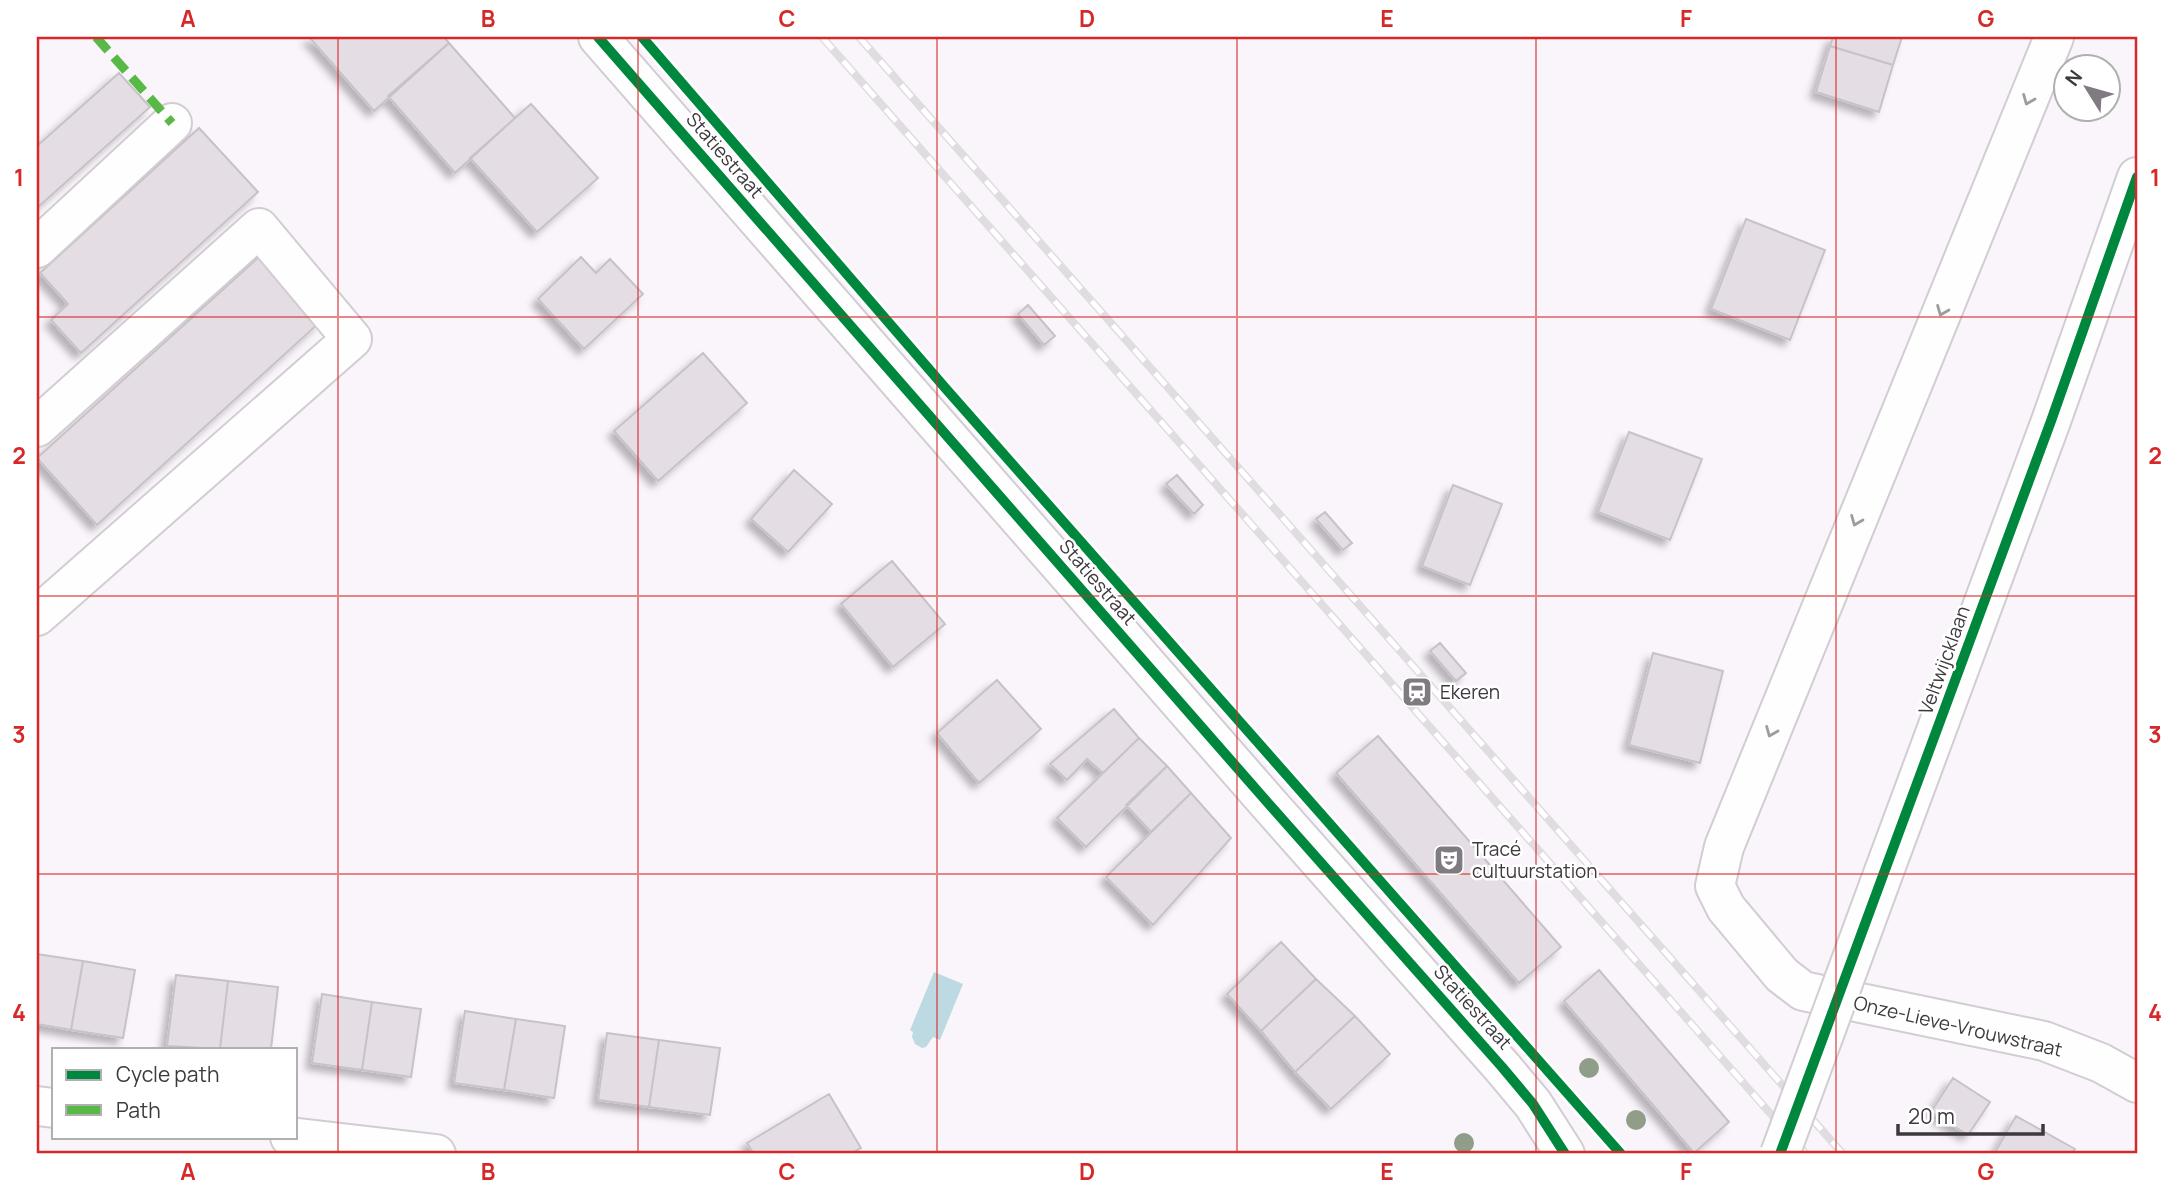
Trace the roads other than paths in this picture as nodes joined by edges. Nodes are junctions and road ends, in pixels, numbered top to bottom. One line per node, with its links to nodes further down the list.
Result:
1 (598, 37): 11 (street, Statiestraat)
2 (2054, 37): 8 (street, Onze-Lieve-Vrouwstraat, one-way to 8)
3 (172, 123): 5 (street)
4 (2137, 177): 12 (street, Veltwijcklaan, bridge)
5 (37, 247)
6 (37, 427): 7 (street)
7 (37, 616)
8 (2137, 1083)
9 (298, 1138): 10 (street)
10 (436, 1154)
11 (1565, 1154)
12 (1780, 1154)

